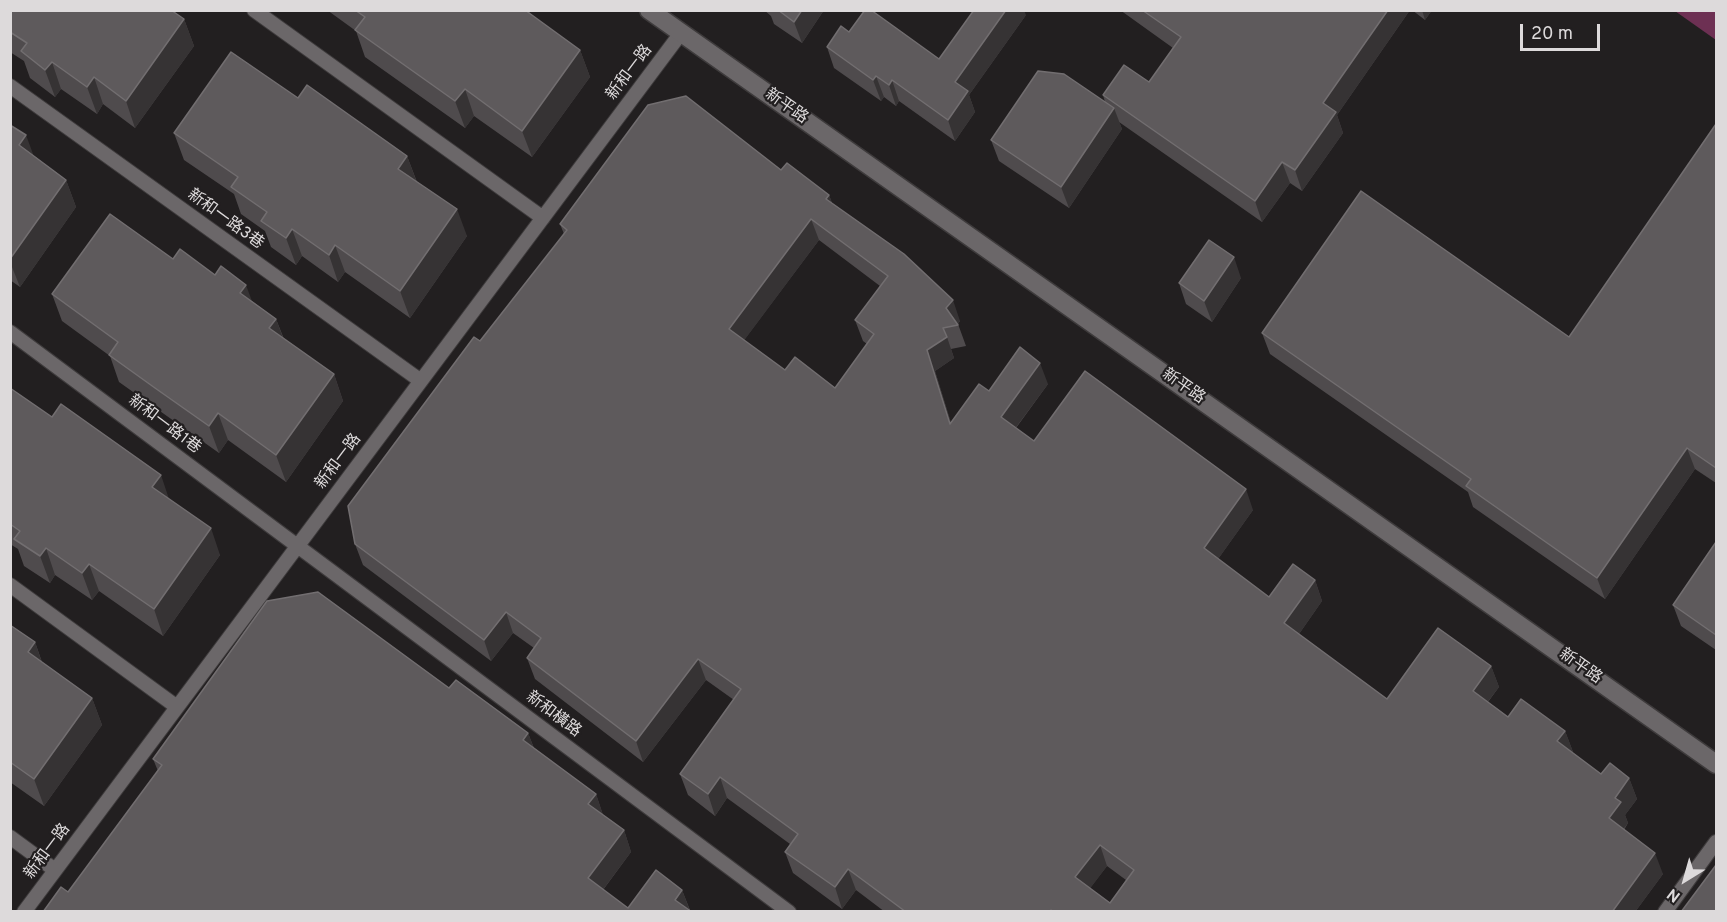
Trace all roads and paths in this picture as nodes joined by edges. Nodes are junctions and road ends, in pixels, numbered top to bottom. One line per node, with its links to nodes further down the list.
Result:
1 (254, 10): 5 (lane)
2 (649, 10): 3 (street, 新平路)
3 (681, 33): 5 (lane, 新和一路); 11 (street, 新平路)
4 (10, 86): 7 (lane, 新和一路3巷)
5 (543, 218): 7 (lane, 新和一路)
6 (10, 332): 8 (lane, 新和一路1巷)
7 (421, 381): 8 (lane, 新和一路)
8 (298, 545): 10 (lane, 新和一路); 16 (lane, 新和橫路)
9 (10, 585): 10 (lane)
10 (177, 707): 14 (lane, 新和一路)
11 (1716, 764)
12 (10, 837): 14 (lane)
13 (1716, 842): 17 (lane)
14 (55, 870): 15 (lane, 新和一路)
15 (24, 912)
16 (789, 912)
17 (1665, 912)

